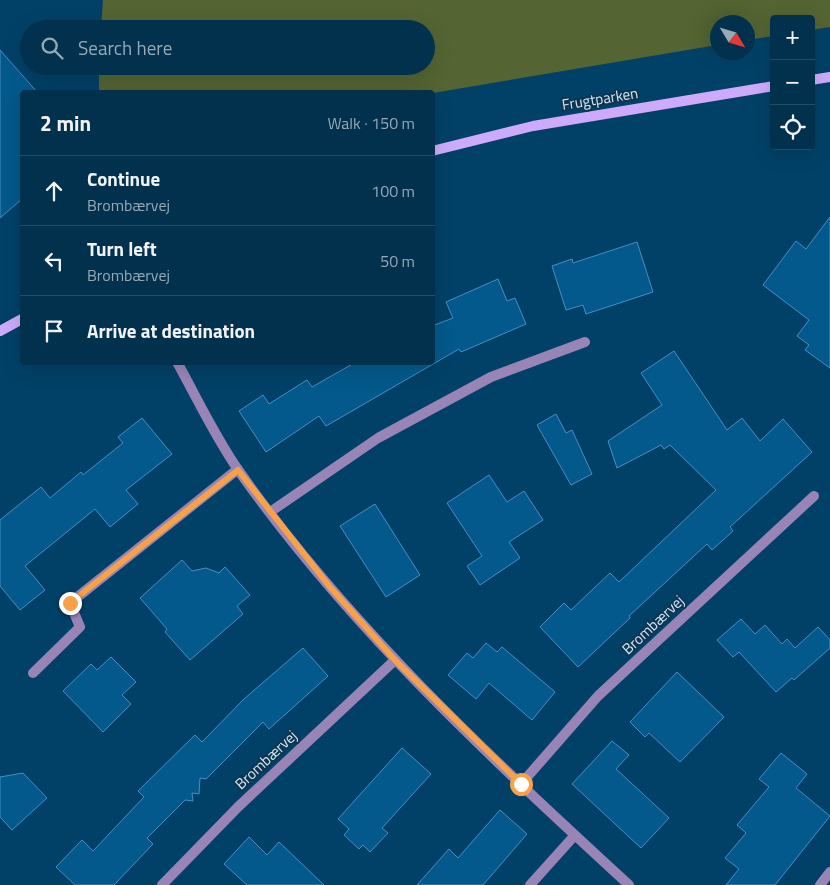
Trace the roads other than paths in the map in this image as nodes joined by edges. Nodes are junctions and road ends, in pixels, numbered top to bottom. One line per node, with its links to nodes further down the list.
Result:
1 (830, 76): 2 (street)
2 (815, 79)
3 (770, 87): 4 (street, Frugtparken)
4 (435, 150)
5 (20, 319): 6 (street)
6 (0, 331)
7 (585, 342): 11 (street)
8 (179, 365): 9 (street)
9 (238, 470): 11 (street); 13 (street)
10 (814, 496): 14 (street, Brombærvej)
11 (270, 512): 12 (street)
12 (395, 660): 14 (street); 17 (street, Brombærvej)
13 (33, 673)
14 (521, 784): 15 (street)
15 (575, 835): 18 (street); 19 (street)
16 (830, 872): 20 (street)
17 (162, 885)
18 (530, 885)
19 (629, 885)
20 (820, 885)

